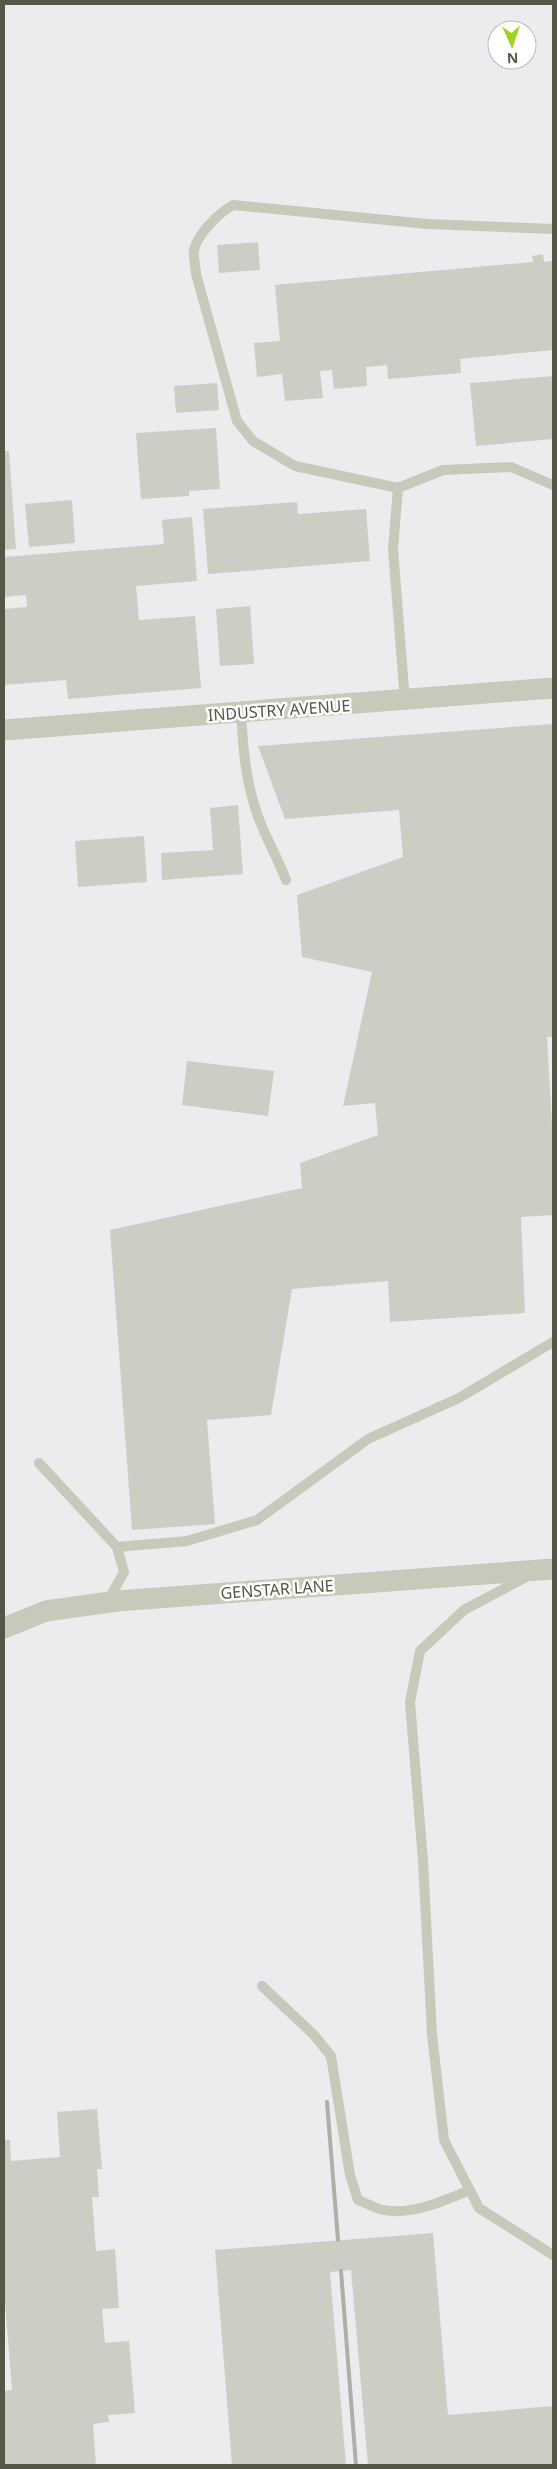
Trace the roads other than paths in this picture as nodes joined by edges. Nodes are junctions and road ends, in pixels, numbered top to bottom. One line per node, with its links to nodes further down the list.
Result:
1 (553, 228): 3 (lane)
2 (553, 484): 3 (lane)
3 (398, 488): 5 (lane)
4 (553, 688): 5 (street, INDUSTRY AVENUE)
5 (405, 701): 6 (street, INDUSTRY AVENUE)
6 (241, 713): 7 (street, INDUSTRY AVENUE); 8 (lane)
7 (4, 730)
8 (286, 880)
9 (553, 1342): 11 (lane)
10 (39, 1464): 11 (lane)
11 (118, 1547): 13 (lane)
12 (546, 1570): 13 (street, GENSTAR LANE); 16 (lane)
13 (108, 1602): 14 (street, GENSTAR LANE)
14 (4, 1628)
15 (262, 1986): 16 (lane)
16 (470, 2190): 17 (lane)
17 (553, 2255)

